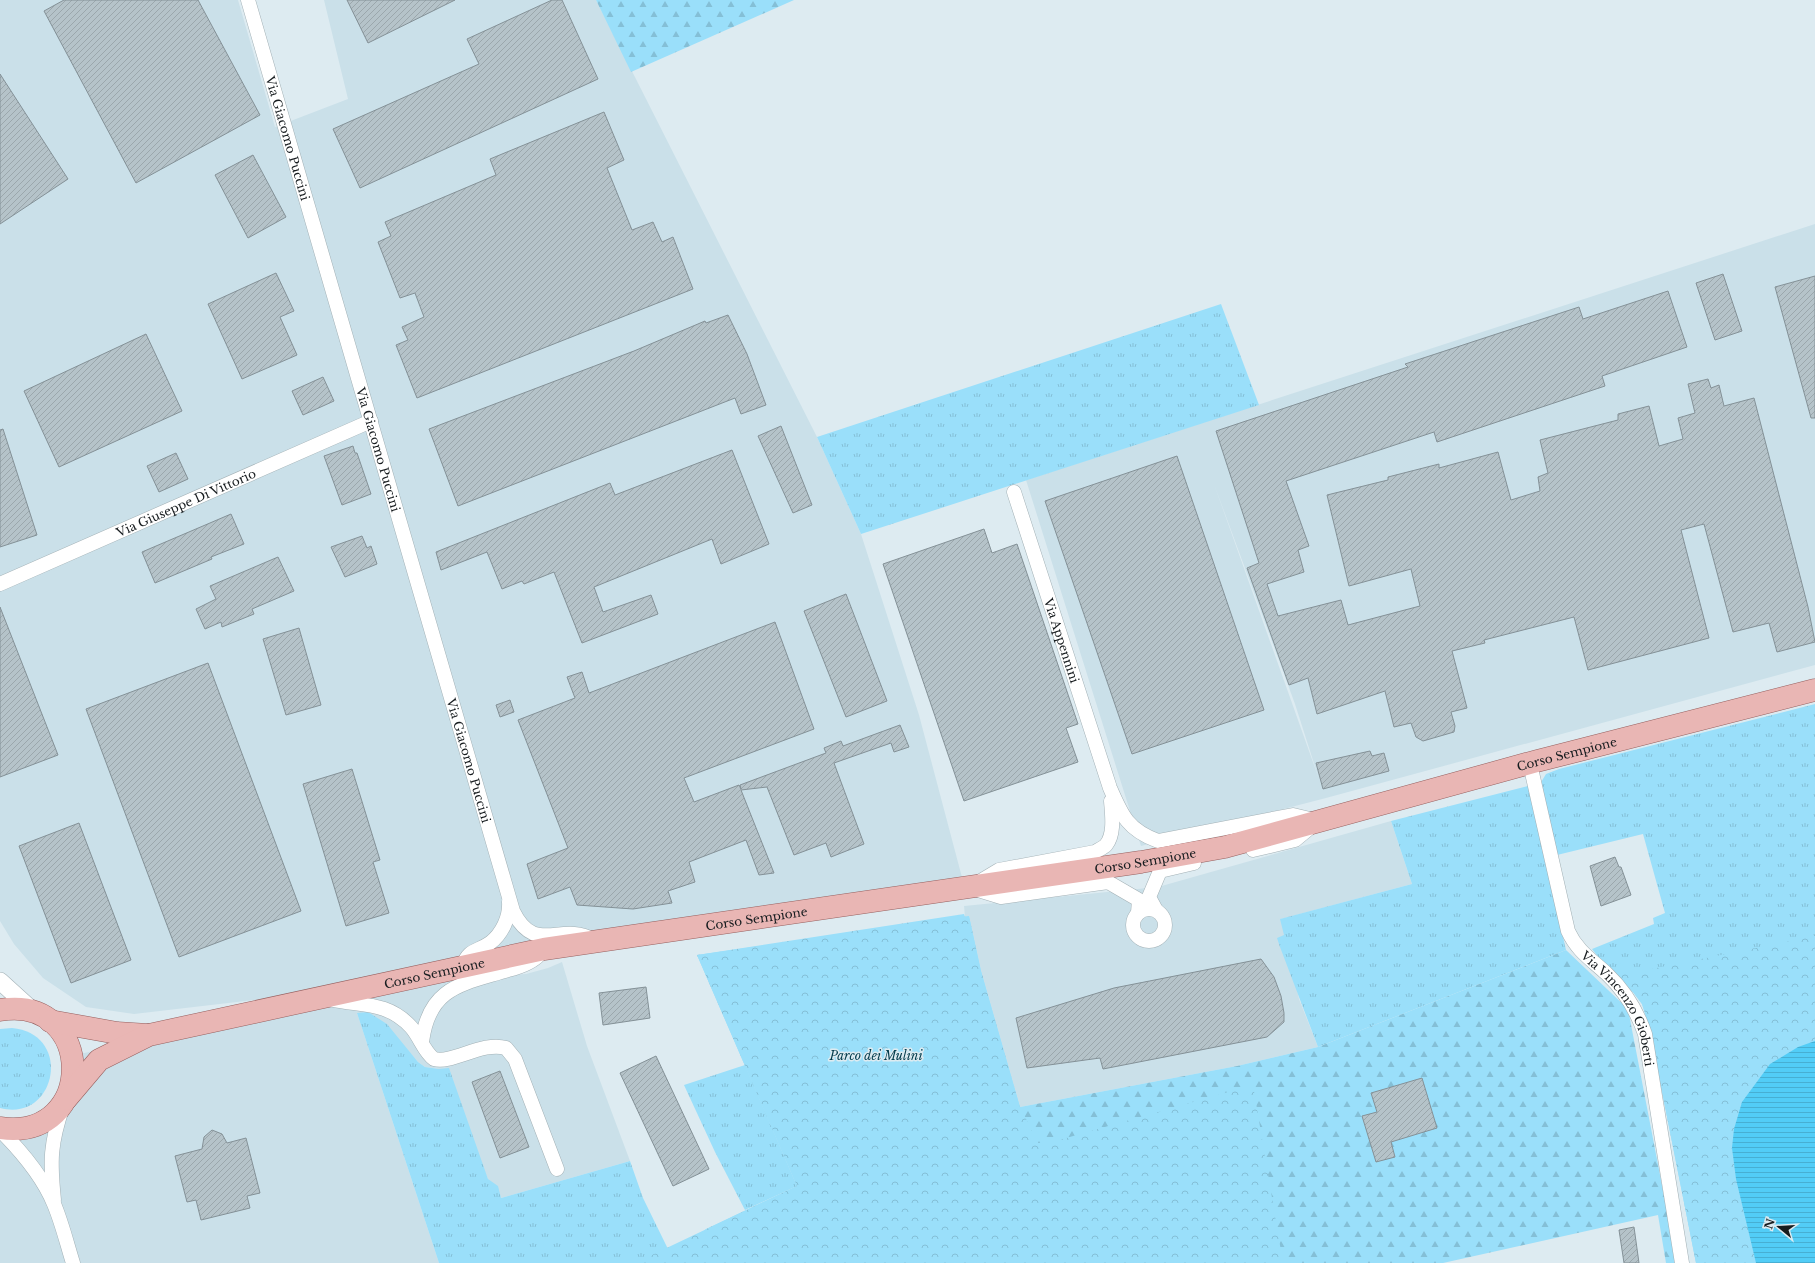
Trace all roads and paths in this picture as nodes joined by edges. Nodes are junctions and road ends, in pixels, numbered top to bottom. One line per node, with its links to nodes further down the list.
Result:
1 (248, 0): 2 (street, Via Giacomo Puccini)
2 (371, 421): 4 (street, Via Giuseppe Di Vittorio); 10 (street, Via Giacomo Puccini)
3 (1014, 492): 7 (street, Via Appennini)
4 (0, 584)
5 (1815, 690): 6 (main road, Corso Sempione)
6 (1530, 764): 8 (main road, Corso Sempione); 27 (street, Via Vincenzo Gioberti)
7 (1110, 788): 8 (street, Via Appennini); 9 (street, Via Appennini)
8 (1319, 821): 9 (main road, Corso Sempione); 11 (street, Corso Sempione)
9 (969, 887): 12 (street, Corso Sempione); 13 (main road, Corso Sempione)
10 (509, 900): 13 (street); 15 (street)
11 (1156, 910): 12 (street); 12 (street, Corso Sempione)
12 (1138, 913)
13 (596, 941): 14 (main road, Corso Sempione)
14 (544, 949): 15 (main road, Corso Sempione); 21 (street, Corso Sempione)
15 (463, 966): 17 (main road, Corso Sempione)
16 (0, 980): 19 (street)
17 (325, 996): 20 (main road, Corso Sempione); 21 (street, Corso Sempione)
18 (0, 1010): 19 (main road, Corso Sempione)
19 (42, 1016): 20 (main road, Corso Sempione); 22 (main road)
20 (149, 1035): 22 (main road, Corso Sempione)
21 (422, 1042): 24 (street, Corso Sempione)
22 (66, 1099): 23 (main road, Corso Sempione); 25 (street)
23 (0, 1129): 25 (street)
24 (557, 1169)
25 (54, 1204): 26 (street)
26 (73, 1263)
27 (1682, 1263)

